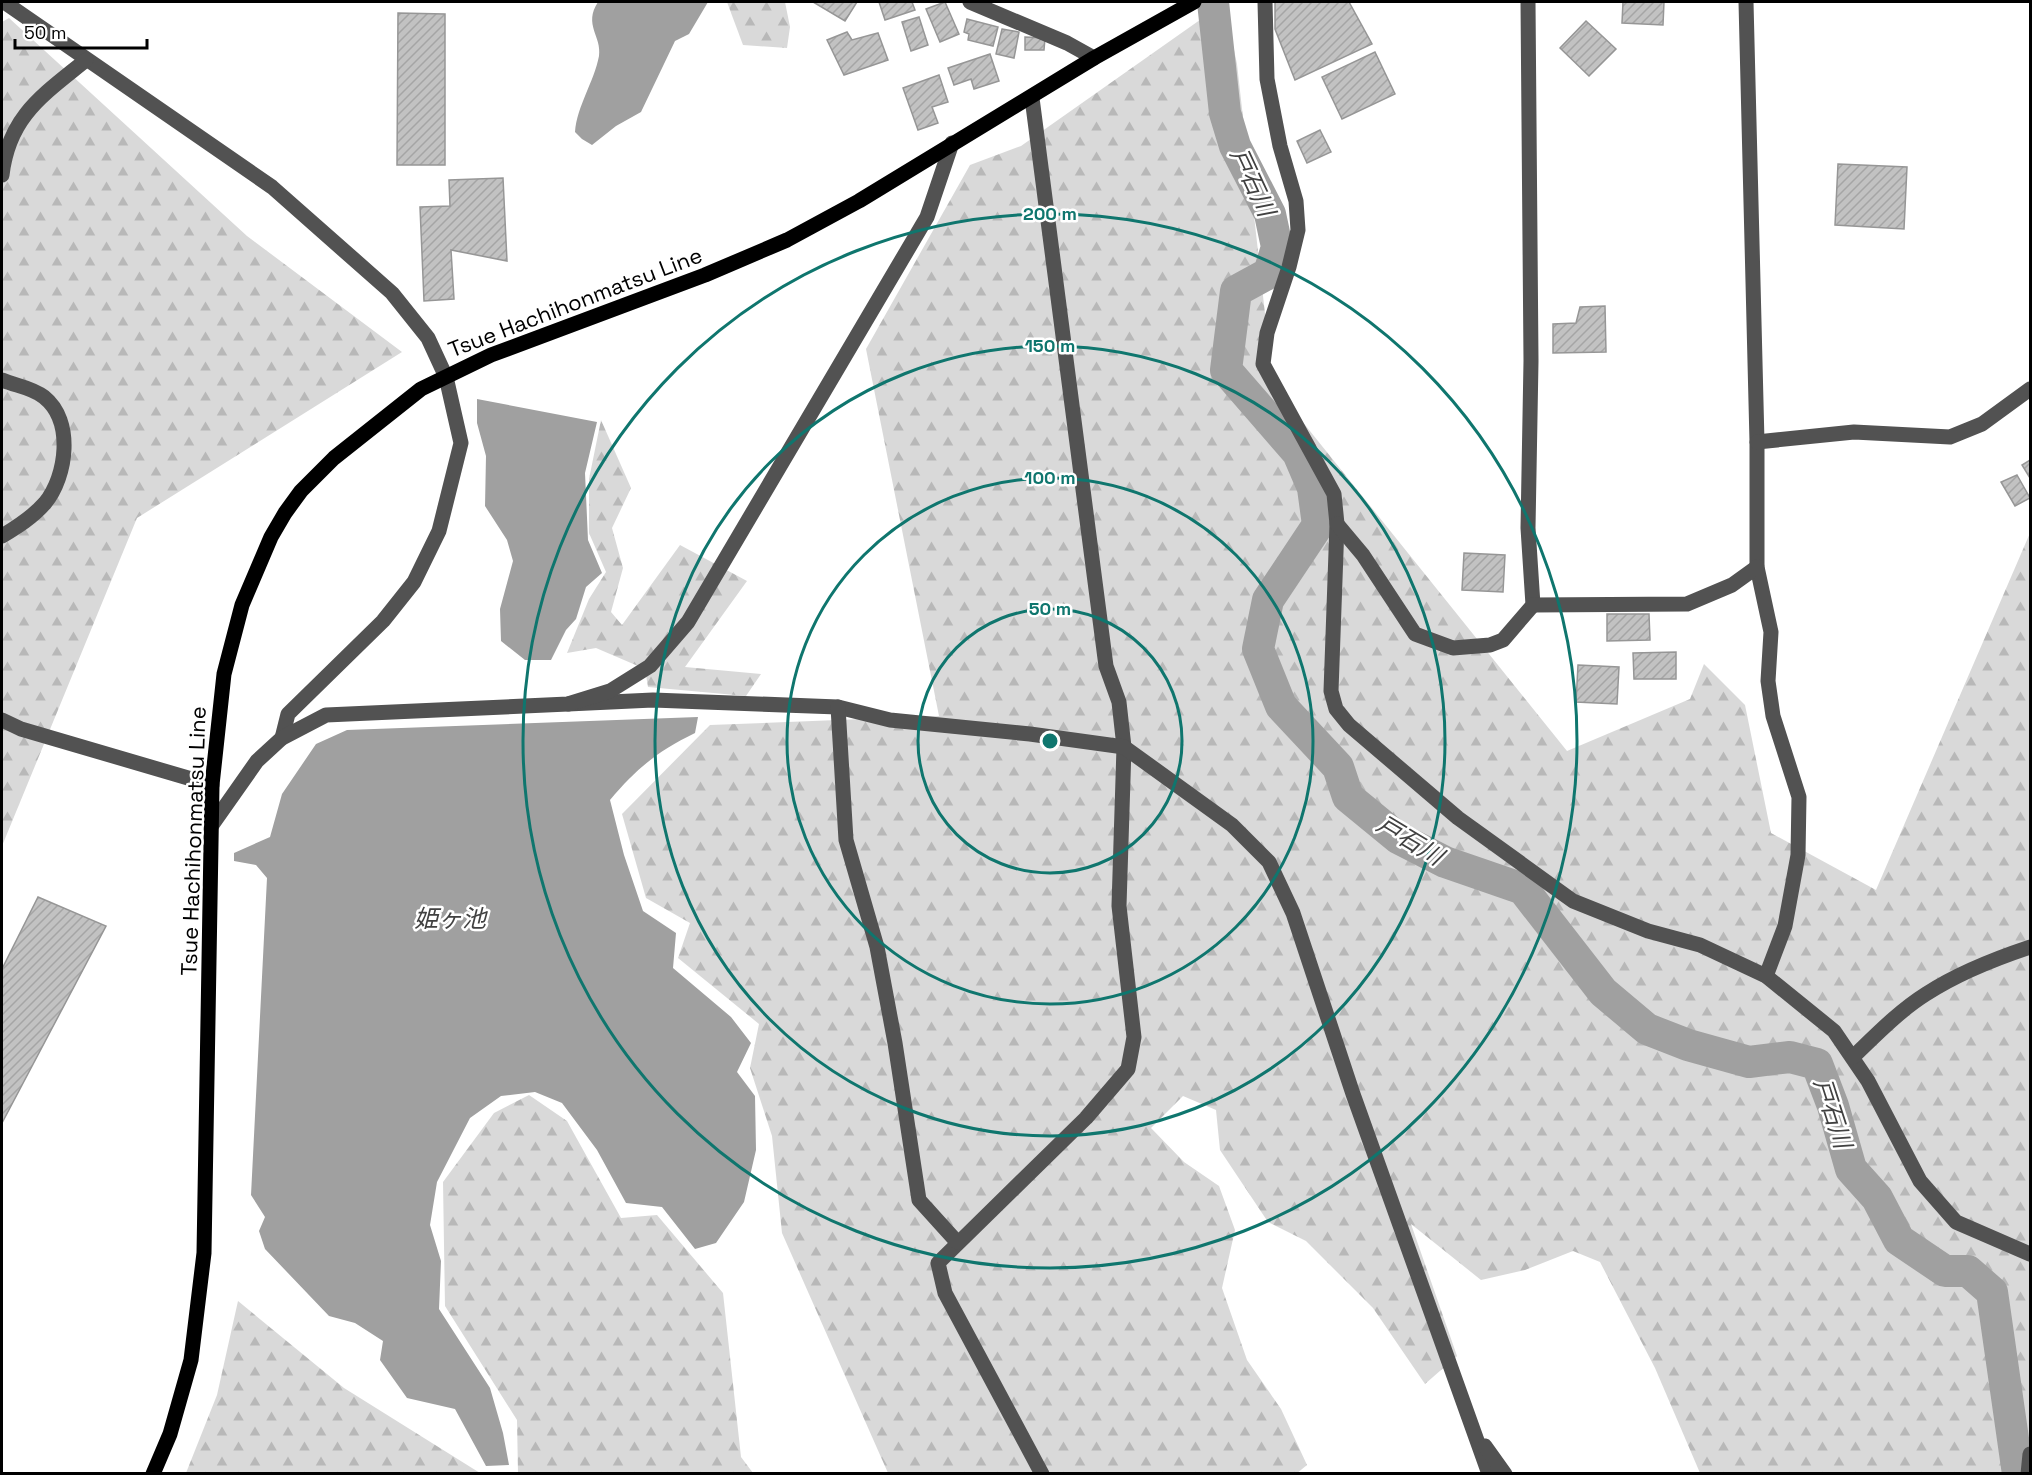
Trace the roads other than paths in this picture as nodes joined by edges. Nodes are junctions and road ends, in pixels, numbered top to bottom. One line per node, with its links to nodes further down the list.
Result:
1 (970, 2): 7 (street)
2 (1194, 2): 8 (main road, Tsue Hachihonmatsu Line)
3 (1265, 2): 17 (street)
4 (1528, 2): 20 (street)
5 (1746, 2): 16 (street)
6 (5, 3): 9 (street)
7 (986, 5): 8 (street)
8 (1094, 58): 10 (main road, Tsue Hachihonmatsu Line)
9 (86, 60): 12 (street); 13 (street)
10 (1032, 98): 11 (main road, Tsue Hachihonmatsu Line); 25 (street)
11 (952, 143): 13 (main road, Tsue Hachihonmatsu Line); 21 (street)
12 (2, 175)
13 (446, 376): 24 (street); 26 (main road, Tsue Hachihonmatsu Line)
14 (2, 380): 18 (street)
15 (2031, 389): 16 (street)
16 (1757, 442): 19 (street)
17 (1337, 524): 20 (street); 29 (street)
18 (2, 536)
19 (1756, 567): 20 (street); 29 (street)
20 (1533, 605)
21 (568, 704): 22 (street); 24 (street)
22 (838, 707): 25 (street); 31 (street)
23 (2, 720): 26 (street)
24 (282, 738): 27 (street)
25 (1124, 747): 31 (street); 33 (street)
26 (212, 785): 27 (main road, Tsue Hachihonmatsu Line)
27 (212, 825): 35 (main road, Tsue Hachihonmatsu Line)
28 (2031, 947): 30 (street)
29 (1766, 975): 30 (street)
30 (1853, 1057): 32 (street)
31 (957, 1242): 36 (street)
32 (2031, 1254)
33 (1474, 1432): 37 (street); 38 (street)
34 (2031, 1454): 39 (street)
35 (153, 1473)
36 (1042, 1473)
37 (1489, 1473)
38 (1505, 1473)
39 (2028, 1473)

